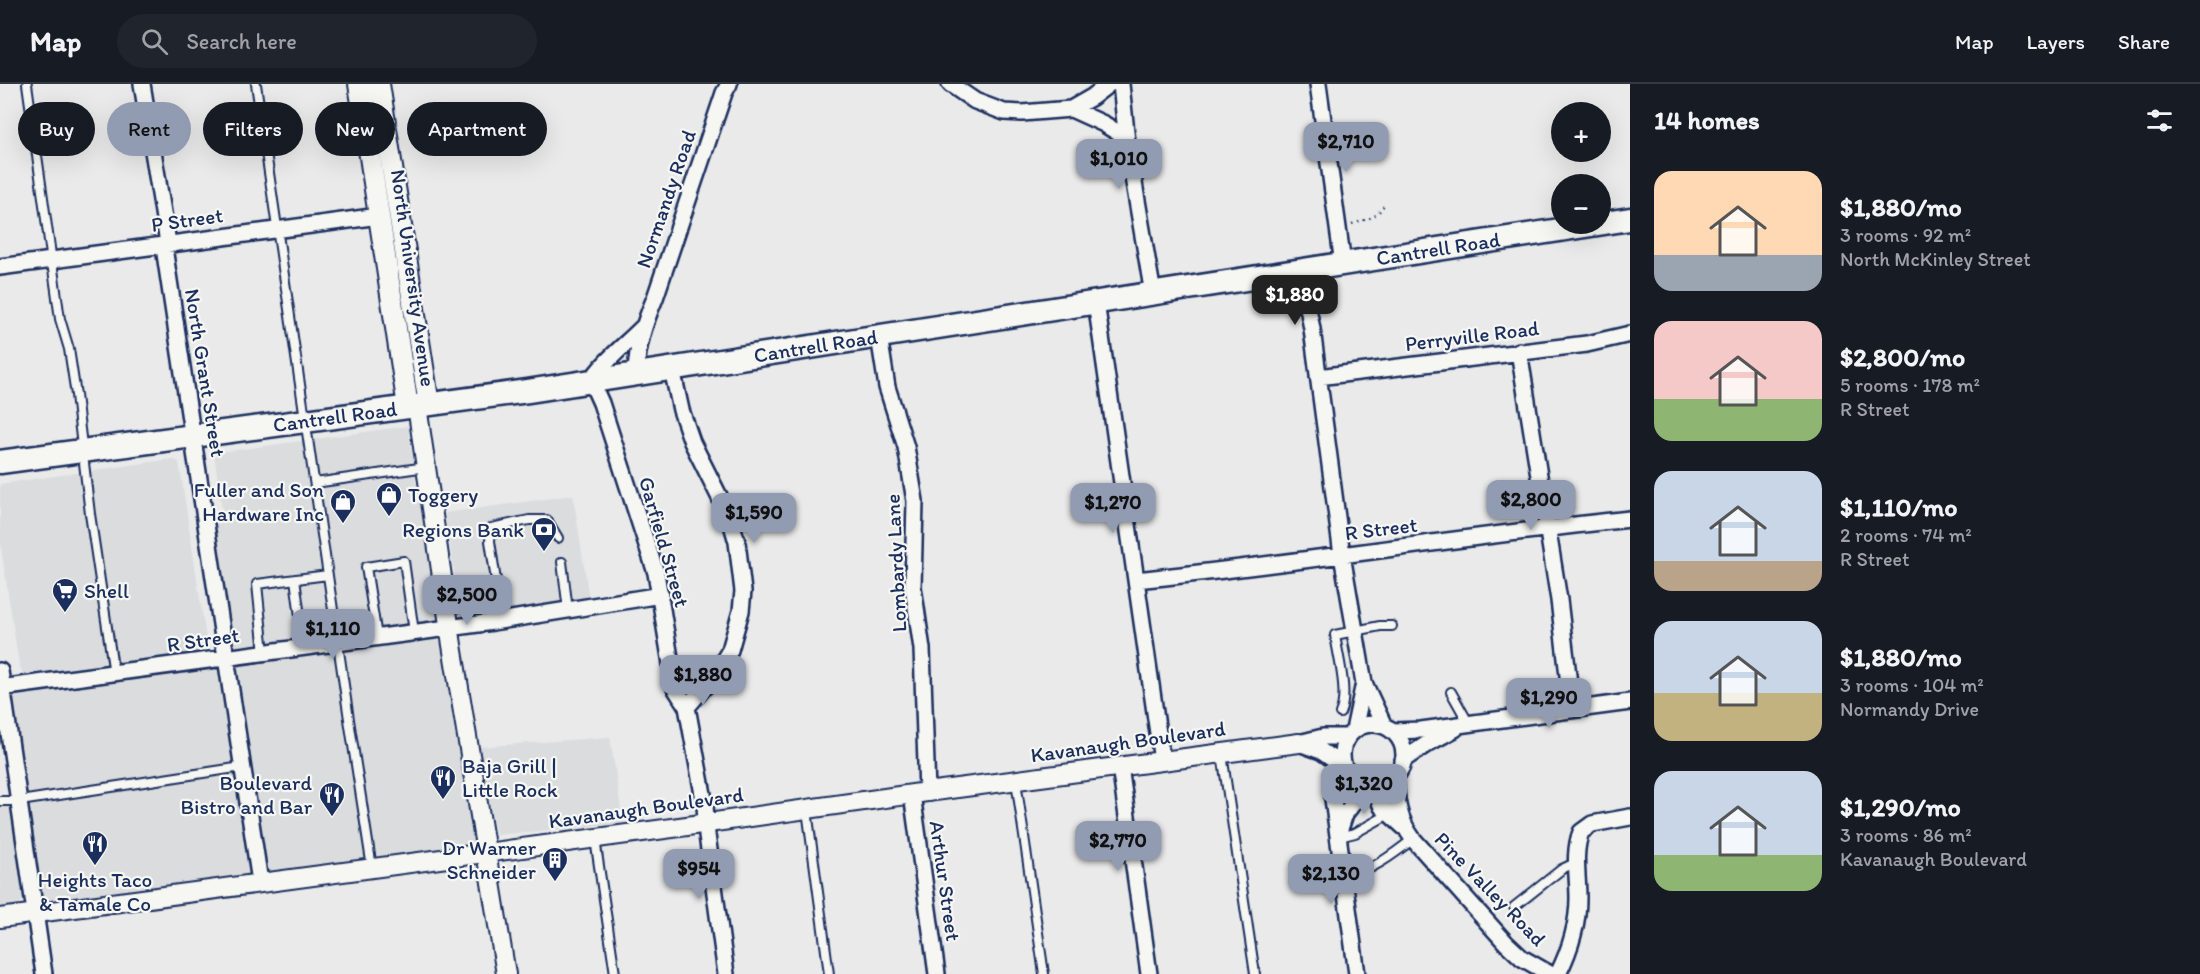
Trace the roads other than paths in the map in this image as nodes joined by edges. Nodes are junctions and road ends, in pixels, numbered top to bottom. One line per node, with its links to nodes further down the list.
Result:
1 (27, 84): 17 (lane)
2 (142, 84): 16 (street, North Grant Street)
3 (256, 84): 15 (lane)
4 (359, 84): 13 (main road, North University Avenue)
5 (379, 84): 31 (main road, North University Avenue)
6 (729, 84): 23 (street, Normandy Road)
7 (950, 84): 11 (street)
8 (1109, 84): 11 (street)
9 (1121, 84): 12 (street)
10 (1318, 84): 18 (street)
11 (1071, 109): 12 (street)
12 (1126, 142): 21 (street)
13 (379, 216): 15 (street, P Street); 31 (main road, North University Avenue)
14 (1630, 219): 18 (main road, Cantrell Road)
15 (278, 229): 16 (street, P Street); 32 (lane)
16 (168, 243): 17 (street, P Street); 33 (street, North Grant Street)
17 (53, 259): 19 (street, P Street); 34 (lane)
18 (1343, 264): 20 (main road, Cantrell Road)
19 (0, 267)
20 (1301, 270): 21 (main road, Cantrell Road); 29 (street)
21 (1153, 294): 22 (main road, Cantrell Road)
22 (1095, 302): 25 (main road, Cantrell Road); 45 (street)
23 (643, 327): 28 (street, Normandy Road); 30 (street, Normandy Road)
24 (1630, 334): 26 (street, Perryville Road)
25 (879, 336): 27 (main road, Cantrell Road); 80 (street, Lombardy Lane)
26 (1520, 351): 29 (street, Perryville Road); 39 (street)
27 (672, 369): 28 (main road, Cantrell Road); 64 (street)
28 (636, 374): 30 (main road, Cantrell Road)
29 (1318, 376): 41 (street)
30 (591, 381): 31 (main road, Cantrell Road); 46 (street, Garfield Street)
31 (418, 406): 32 (main road, Cantrell Road); 36 (street, North University Avenue)
32 (306, 421): 33 (main road, Cantrell Road); 37 (lane)
33 (193, 436): 34 (main road, Cantrell Road); 57 (street, North Grant Street)
34 (81, 452): 35 (main road, Cantrell Road); 59 (lane)
35 (0, 462)
36 (426, 467): 37 (lane); 50 (street, North University Avenue)
37 (315, 483): 43 (lane)
38 (1630, 519): 39 (street, R Street)
39 (1548, 527): 41 (street, R Street); 65 (street)
40 (558, 538): 48 (lane)
41 (1342, 555): 45 (street, R Street); 51 (street)
42 (562, 562): 47 (lane)
43 (328, 575): 44 (lane); 54 (lane)
44 (296, 579): 55 (lane); 56 (lane)
45 (1136, 580): 72 (street)
46 (661, 595): 47 (street, R Street); 64 (street, Garfield Street)
47 (568, 610): 48 (street, R Street)
48 (502, 621): 50 (street, R Street)
49 (1392, 626): 51 (lane)
50 (449, 627): 52 (street, R Street); 90 (street, North University Avenue)
51 (1354, 630): 60 (street); 66 (lane)
52 (414, 632): 53 (street, R Street); 53 (lane)
53 (377, 638): 54 (street, R Street)
54 (339, 643): 55 (street, R Street); 92 (lane)
55 (304, 647): 56 (street, R Street)
56 (264, 653): 57 (street, R Street)
57 (226, 658): 59 (street, R Street); 75 (street, North Grant Street)
58 (0, 671): 61 (street)
59 (114, 674): 61 (street, R Street)
60 (1364, 683): 68 (street); 69 (street)
61 (1, 688): 82 (street)
62 (1451, 692): 67 (lane)
63 (1630, 702): 65 (street)
64 (687, 707): 86 (street, Garfield Street)
65 (1572, 709): 67 (street)
66 (1340, 713)
67 (1466, 724): 68 (street); 73 (street)
68 (1388, 729): 69 (street); 73 (street)
69 (1351, 733): 70 (street); 76 (street)
70 (1299, 743): 71 (street, Kavanaugh Boulevard); 76 (street)
71 (1222, 752): 72 (street, Kavanaugh Boulevard); 106 (lane)
72 (1162, 760): 74 (street, Kavanaugh Boulevard)
73 (1403, 760): 77 (street)
74 (1120, 766): 78 (street, Kavanaugh Boulevard); 105 (street)
75 (242, 767): 82 (lane); 94 (street, North Grant Street)
76 (1345, 768): 79 (street); 88 (street)
77 (1395, 775): 79 (street); 87 (street)
78 (1016, 780): 80 (street, Kavanaugh Boulevard); 104 (lane)
79 (1370, 785): 84 (street, Pine Valley Road); 88 (street)
80 (920, 793): 83 (street, Kavanaugh Boulevard); 103 (street, Arthur Street)
81 (0, 801): 82 (lane)
82 (20, 801): 96 (street)
83 (807, 808): 86 (street, Kavanaugh Boulevard); 102 (lane)
84 (1389, 814): 87 (street, Pine Valley Road); 88 (lane)
85 (1630, 818): 91 (street)
86 (706, 823): 89 (street, Kavanaugh Boulevard); 101 (street, Garfield Street)
87 (1409, 833): 93 (lane); 108 (street, Pine Valley Road)
88 (1339, 835): 93 (street)
89 (595, 837): 90 (street, Kavanaugh Boulevard); 100 (lane)
90 (486, 853): 92 (street, Kavanaugh Boulevard); 99 (street, North University Avenue)
91 (1577, 862): 95 (lane); 109 (street)
92 (372, 868): 94 (street, Kavanaugh Boulevard)
93 (1344, 877): 107 (street)
94 (260, 882): 96 (street, Kavanaugh Boulevard)
95 (1514, 907)
96 (35, 913): 97 (street, Kavanaugh Boulevard); 98 (street)
97 (0, 918)
98 (44, 974)
99 (506, 974)
100 (615, 974)
101 (726, 974)
102 (829, 974)
103 (936, 974)
104 (1044, 974)
105 (1149, 974)
106 (1255, 974)
107 (1357, 974)
108 (1550, 974)
109 (1558, 974)

